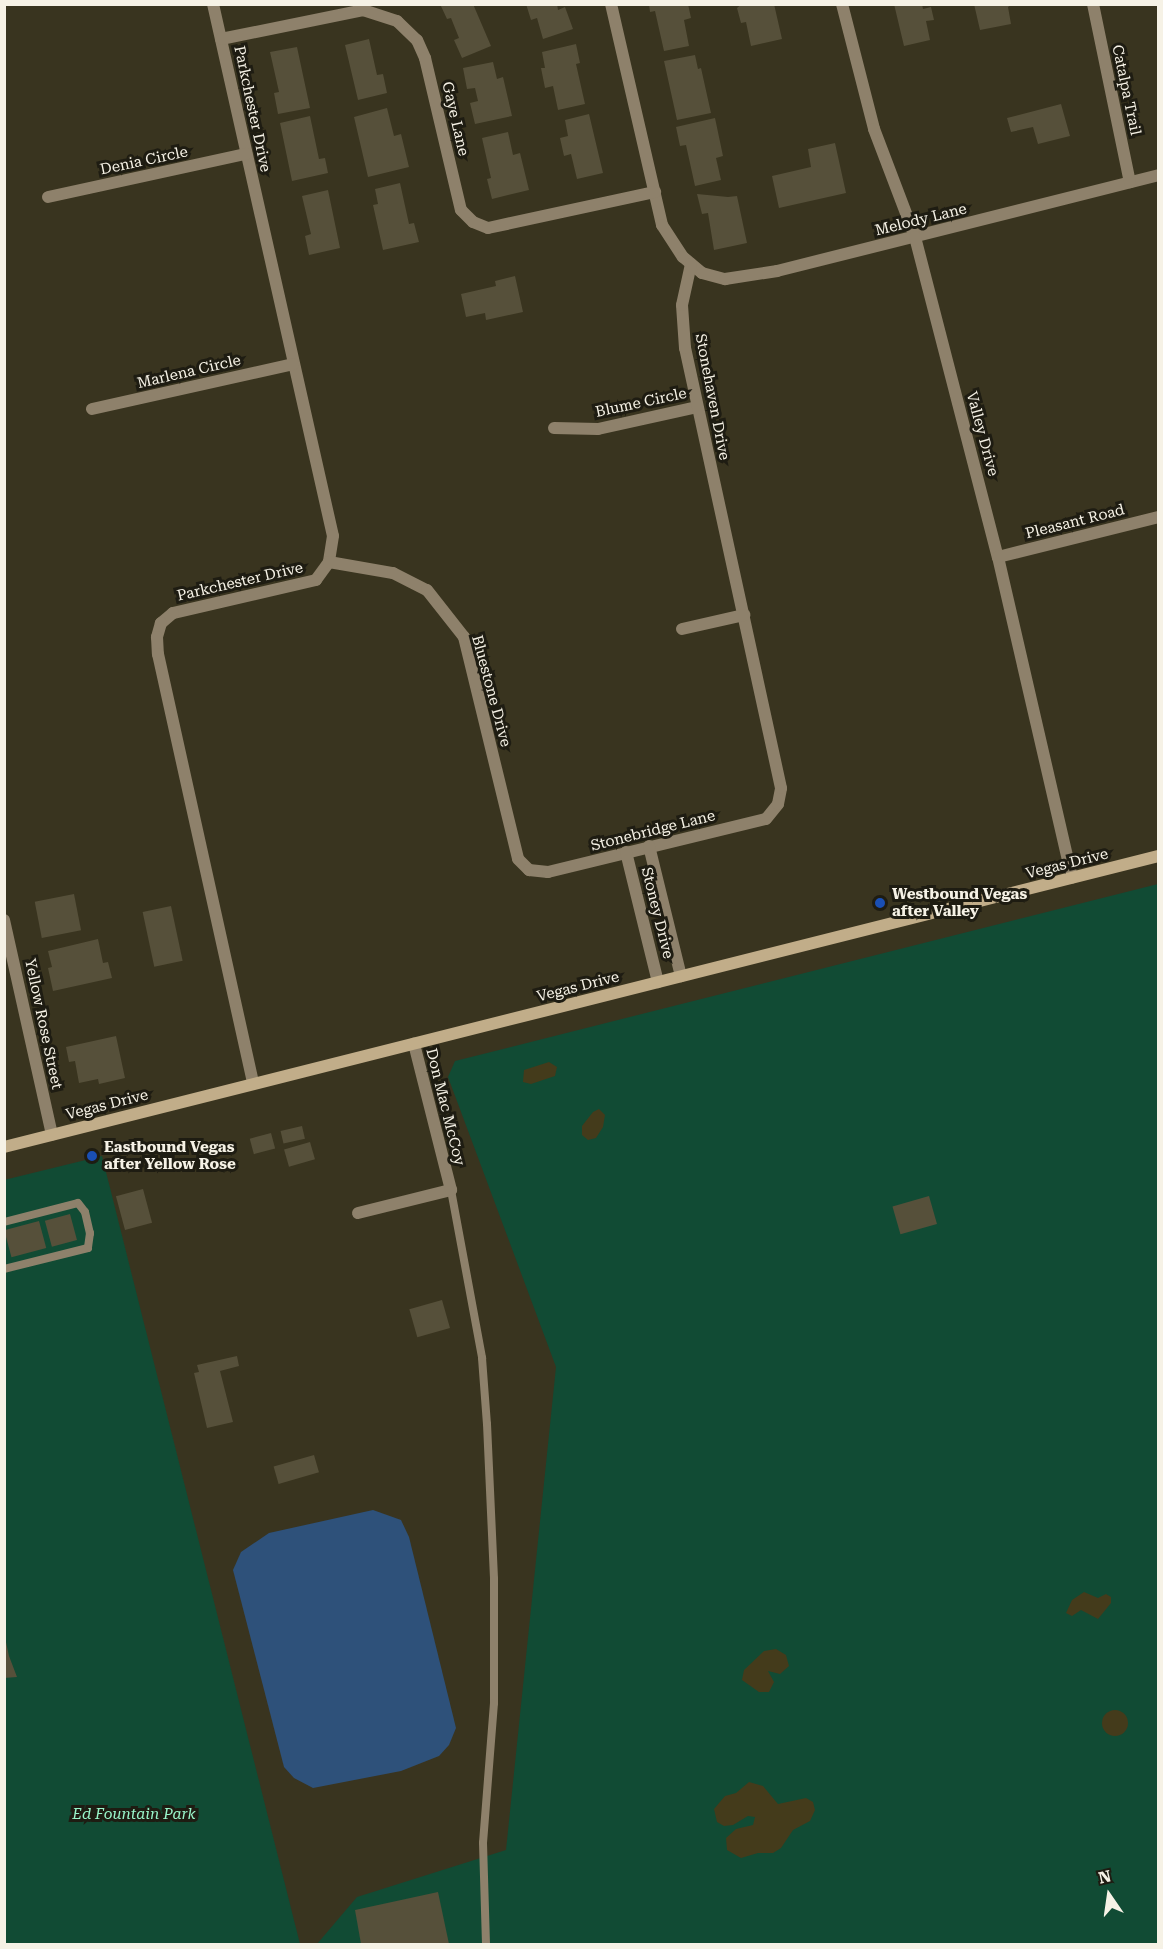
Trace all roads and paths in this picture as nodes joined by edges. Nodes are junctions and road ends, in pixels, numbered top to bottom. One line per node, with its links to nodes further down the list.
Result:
1 (213, 4): 5 (street, Parkchester Drive)
2 (611, 4): 9 (street)
3 (842, 4): 11 (street, Valley Drive)
4 (1093, 4): 8 (street, Catalpa Trail)
5 (221, 39): 6 (street, Parkchester Drive); 9 (street, Gaye Lane)
6 (246, 154): 10 (street, Denia Circle); 13 (street, Parkchester Drive)
7 (1158, 175): 8 (street, Melody Lane)
8 (1130, 182): 11 (street, Melody Lane)
9 (655, 192): 12 (street)
10 (48, 197)
11 (915, 237): 12 (street, Melody Lane); 18 (street, Valley Drive)
12 (691, 264): 14 (street, Stonehaven Drive)
13 (293, 364): 15 (street, Marlena Circle); 19 (street, Parkchester Drive)
14 (697, 407): 16 (street, Blume Circle); 20 (street, Stonehaven Drive)
15 (92, 409)
16 (554, 428)
17 (1158, 517): 18 (street, Pleasant Road)
18 (998, 557): 27 (street, Valley Drive)
19 (329, 562): 26 (street, Bluestone Drive); 32 (street, Parkchester Drive)
20 (744, 615): 21 (street); 22 (street, Stonehaven Drive)
21 (682, 629)
22 (778, 804): 23 (street, Stonebridge Lane)
23 (649, 846): 24 (street, Stonebridge Lane); 29 (street, Stoney Drive)
24 (626, 852): 26 (street, Stonebridge Lane); 30 (street, Stoney Drive)
25 (1158, 856): 27 (main road, Vegas Drive)
26 (529, 870)
27 (1072, 878): 29 (main road, Vegas Drive)
28 (4, 920): 33 (street, Yellow Rose Street)
29 (681, 976): 30 (main road, Vegas Drive)
30 (658, 982): 31 (main road, Vegas Drive)
31 (414, 1044): 32 (main road, Vegas Drive); 35 (street, Don Mac McCoy)
32 (254, 1084): 33 (main road, Vegas Drive)
33 (52, 1135): 34 (main road, Vegas Drive)
34 (4, 1147)
35 (451, 1190): 36 (street); 39 (lane)
36 (358, 1213)
37 (4, 1222): 38 (lane)
38 (4, 1269)
39 (486, 1944)

